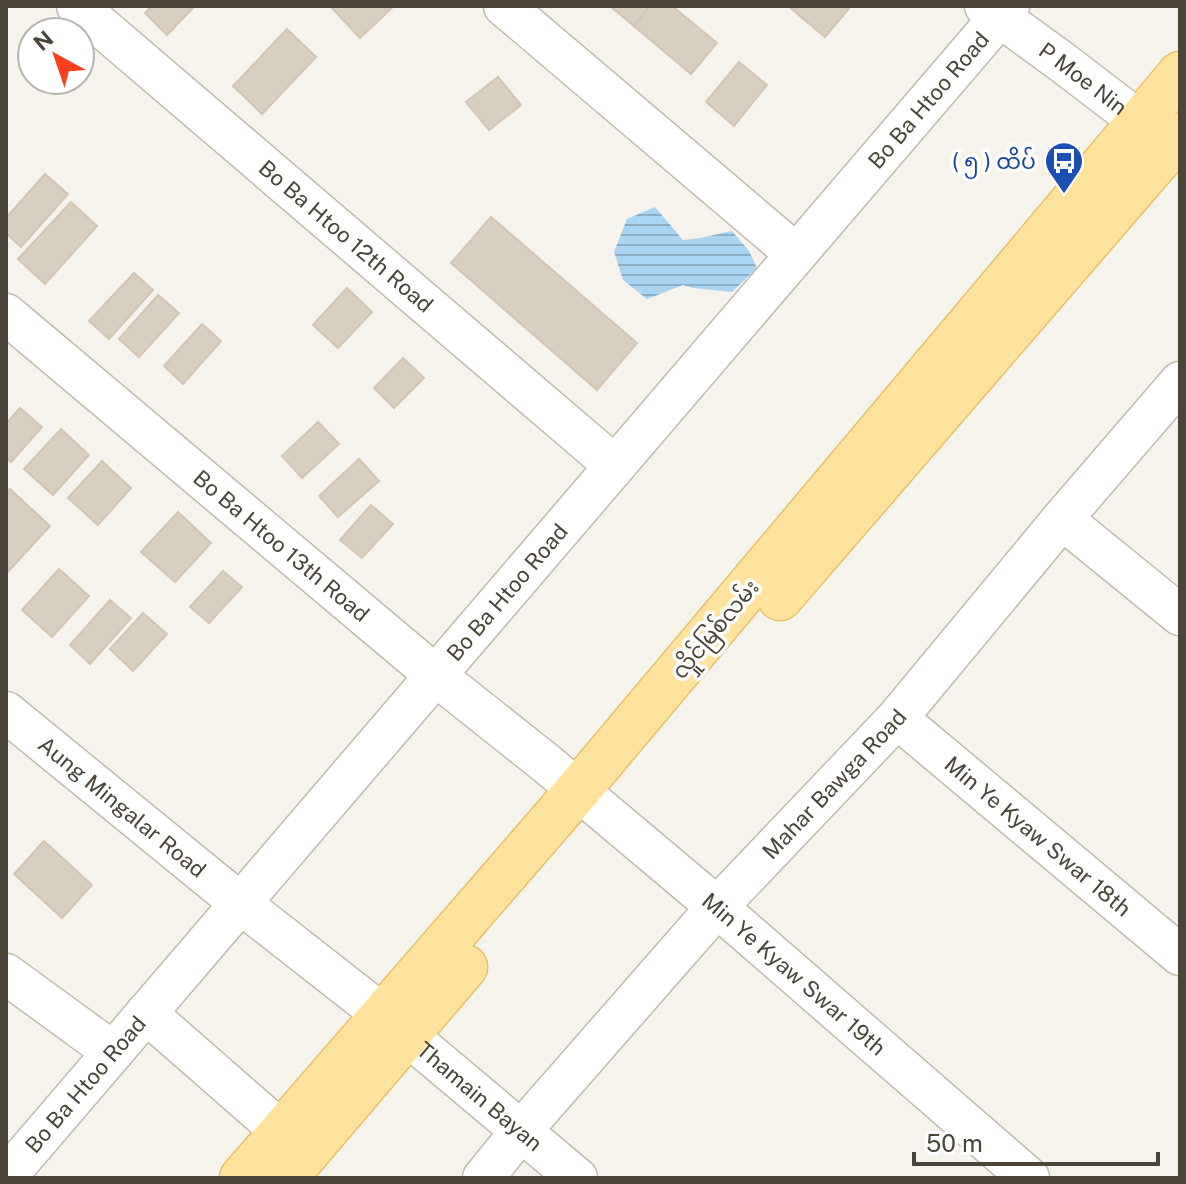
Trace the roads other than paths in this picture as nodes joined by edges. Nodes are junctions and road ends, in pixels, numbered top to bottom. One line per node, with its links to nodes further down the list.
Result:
1 (77, 6): 9 (street, Bo Ba Htoo 12th Road)
2 (504, 6): 6 (street)
3 (998, 10): 5 (street, P Moe Nin); 6 (street, Bo Ba Htoo Road)
4 (1180, 74): 5 (main road, လှိုင်မြစ်လမ်း)
5 (1168, 138): 15 (main road, လှိုင်မြစ်လမ်း)
6 (796, 254): 9 (street, Bo Ba Htoo Road)
7 (6, 314): 12 (street, Bo Ba Htoo 13th Road)
8 (1180, 382): 10 (street, Mahar Bawga Road)
9 (615, 466): 12 (street, Bo Ba Htoo Road)
10 (1062, 519): 11 (street); 14 (street, Mahar Bawga Road)
11 (1180, 615)
12 (435, 675): 15 (street, Bo Ba Htoo 13th Road); 16 (street, Bo Ba Htoo Road)
13 (6, 712): 16 (street, Aung Mingalar Road)
14 (897, 718): 17 (street, Mahar Bawga Road); 18 (street, Min Ye Kyaw Swar 18th)
15 (579, 791): 17 (street, Min Ye Kyaw Swar 19th); 21 (main road, လှိုင်မြစ်လမ်း)
16 (240, 903): 20 (street, Bo Ba Htoo Road); 21 (street, Aung Mingalar Road)
17 (717, 907): 23 (street, Mahar Bawga Road); 29 (street, Min Ye Kyaw Swar 19th)
18 (1180, 955)
19 (6, 974): 22 (street)
20 (146, 1013): 22 (street, Bo Ba Htoo Road); 24 (street)
21 (395, 1026): 23 (street, Thamain Bayan); 24 (main road, လှိုင်မြစ်လမ်း)
22 (113, 1052): 25 (street, Bo Ba Htoo Road)
23 (521, 1131): 27 (street, Mahar Bawga Road); 28 (street, Thamain Bayan)
24 (291, 1154): 26 (main road, လှိုင်မြစ်လမ်း)
25 (6, 1177)
26 (242, 1178)
27 (483, 1178)
28 (577, 1178)
29 (1029, 1178)

